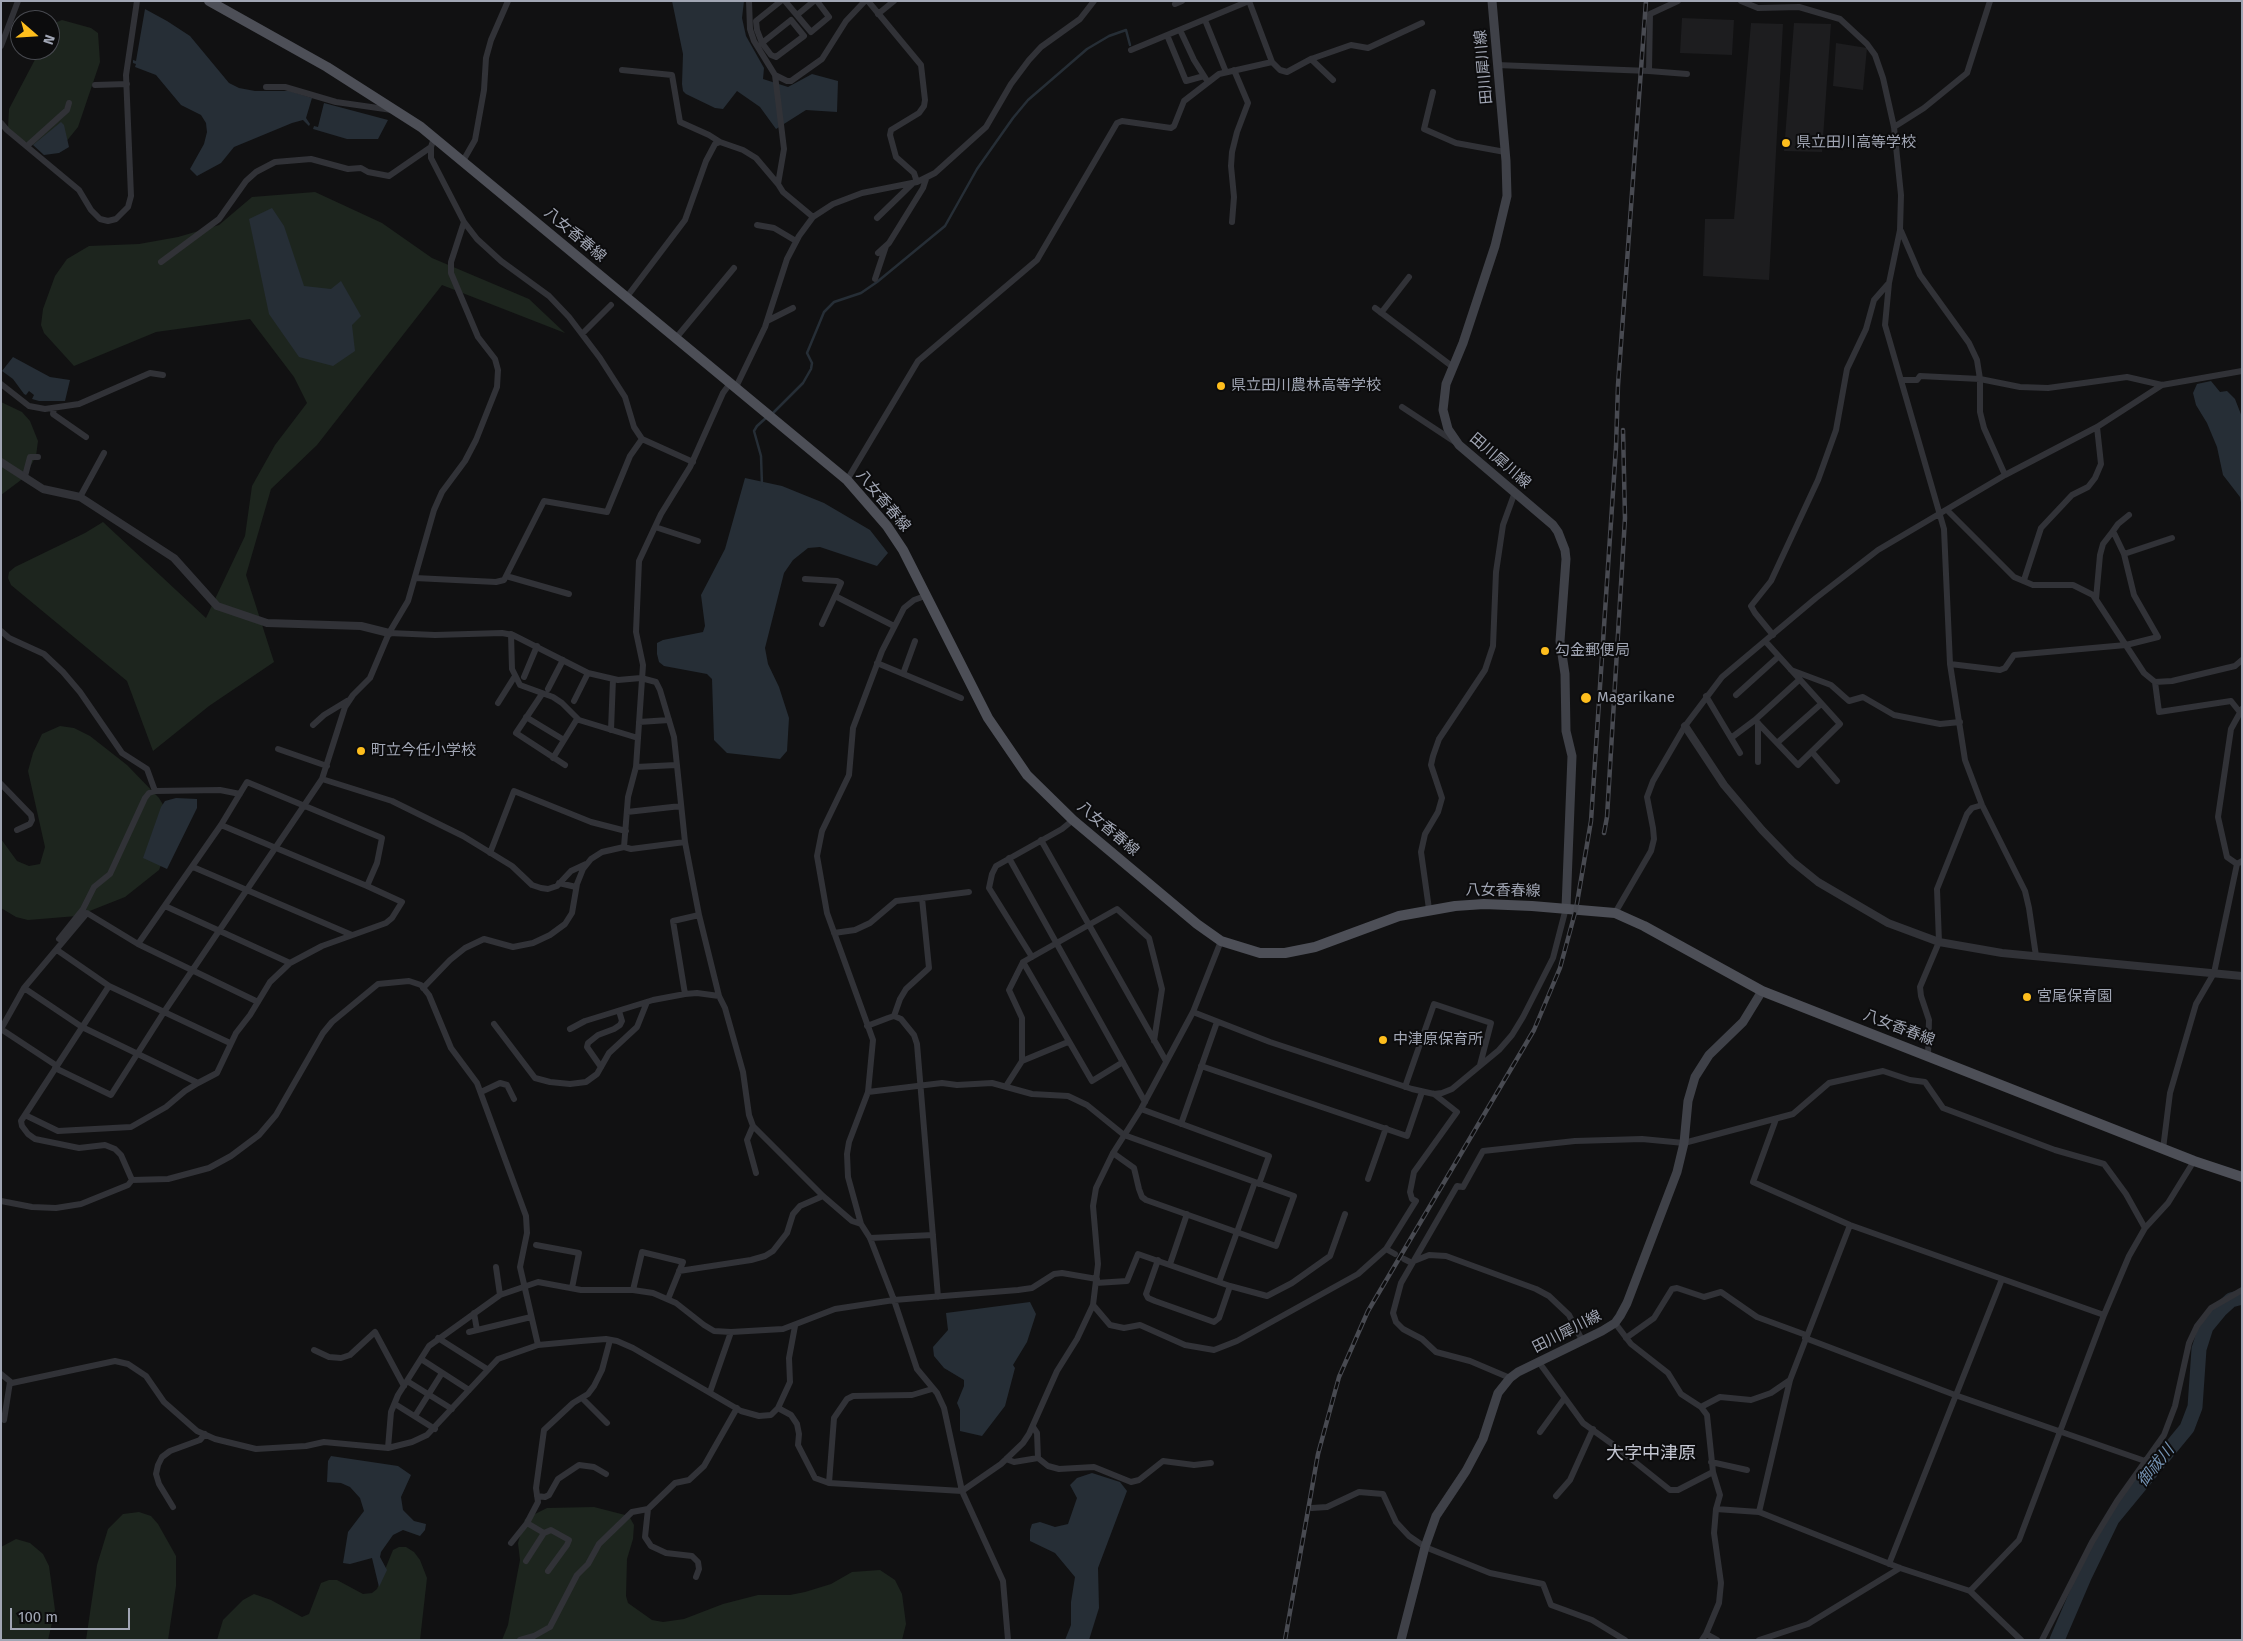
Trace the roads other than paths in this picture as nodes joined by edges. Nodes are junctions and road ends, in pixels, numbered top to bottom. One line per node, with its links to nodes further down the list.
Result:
1 (18, 1): 24 (street)
2 (137, 1): 37 (street)
3 (209, 1): 42 (main road, 八女香春線)
4 (508, 1): 49 (street)
5 (749, 1): 34 (street)
6 (783, 1): 18 (street); 23 (street)
7 (815, 1): 18 (street); 18 (street)
8 (866, 1): 17 (street); 34 (street)
9 (894, 1): 17 (street)
10 (1094, 1): 50 (street)
11 (1182, 1): 16 (street)
12 (1492, 1): 28 (main road, 田川犀川線)
13 (1678, 1): 31 (street)
14 (1741, 1): 44 (street)
15 (1990, 1): 44 (street)
16 (1175, 4)
17 (878, 14): 51 (street)
18 (796, 15)
19 (1205, 20): 21 (street); 27 (street); 32 (street)
20 (1422, 23): 26 (street)
21 (1180, 30): 22 (street); 35 (street)
22 (1167, 35): 25 (street); 35 (street)
23 (762, 42): 23 (street)
24 (1, 46)
25 (1131, 50)
26 (1311, 59): 27 (street); 36 (street)
27 (1272, 62): 30 (street)
28 (1496, 66): 31 (street); 48 (main road, 田川犀川線)
29 (622, 70): 46 (street)
30 (1234, 70): 32 (street); 56 (street)
31 (1649, 71): 33 (street)
32 (1226, 72): 35 (street)
33 (1687, 74)
34 (775, 77): 52 (street)
35 (1206, 79): 95 (street)
36 (1332, 80)
37 (127, 84): 38 (street); 47 (street)
38 (95, 85)
39 (266, 87): 42 (street)
40 (1433, 92): 48 (street)
41 (69, 103): 47 (street)
42 (396, 111): 45 (main road, 八女香春線)
43 (1, 122): 47 (street)
44 (1894, 127): 58 (street)
45 (433, 142): 49 (main road, 八女香春線); 55 (street); 62 (street)
46 (720, 142): 52 (street); 67 (street)
47 (27, 146)
48 (1505, 152): 75 (main road, 田川犀川線)
49 (463, 161): 67 (main road, 八女香春線)
50 (926, 179): 51 (street); 60 (street)
51 (915, 182): 53 (street); 54 (street)
52 (778, 184): 53 (street)
53 (813, 217): 59 (street)
54 (877, 218)
55 (464, 222): 73 (street); 107 (street)
56 (1232, 222)
57 (757, 225): 59 (street)
58 (1900, 230): 66 (street); 78 (street)
59 (796, 241): 72 (street)
60 (886, 246): 61 (street); 65 (street)
61 (878, 253)
62 (161, 262)
63 (734, 268): 74 (street)
64 (1409, 277): 71 (street)
65 (875, 279)
66 (1889, 283): 79 (street); 119 (street)
67 (626, 298): 74 (main road, 八女香春線)
68 (611, 304): 73 (street)
69 (793, 308): 72 (street)
70 (1375, 308): 71 (street)
71 (1382, 313): 75 (street)
72 (767, 321): 81 (street)
73 (582, 334): 87 (street)
74 (676, 338): 81 (main road, 八女香春線)
75 (1453, 367): 88 (main road, 田川犀川線)
76 (2242, 371): 82 (street)
77 (163, 375): 84 (street)
78 (1980, 379): 79 (street); 82 (street); 93 (street)
79 (1902, 380): 99 (street)
80 (1, 384): 84 (street)
81 (733, 384): 92 (street); 95 (main road, 八女香春線)
82 (2162, 385): 85 (street)
83 (1402, 407): 88 (street)
84 (54, 408): 86 (street)
85 (2096, 427): 93 (street); 109 (street)
86 (86, 437)
87 (642, 439): 92 (street); 106 (street)
88 (1459, 445): 96 (main road, 田川犀川線)
89 (104, 453): 97 (street)
90 (38, 457): 94 (street)
91 (1, 462): 94 (street)
92 (693, 462): 101 (street)
93 (2005, 475): 98 (street)
94 (25, 476): 97 (street)
95 (848, 480): 112 (main road, 八女香春線)
96 (1515, 492): 199 (main road, 田川犀川線); 200 (street)
97 (80, 497): 117 (street)
98 (1947, 510): 99 (street); 109 (street)
99 (1940, 513): 119 (street); 128 (street)
100 (2129, 515): 102 (street)
101 (655, 527): 104 (street); 134 (street)
102 (2113, 531): 105 (street); 113 (street)
103 (2172, 538): 105 (street)
104 (698, 541)
105 (2124, 554): 122 (street)
106 (506, 576): 107 (street); 110 (street)
107 (415, 578): 117 (street)
108 (805, 579): 111 (street)
109 (2024, 580): 113 (street)
110 (570, 594)
111 (834, 596): 114 (street); 115 (street)
112 (925, 596): 115 (street); 179 (main road, 八女香春線)
113 (2096, 599): 122 (street)
114 (822, 624)
115 (894, 626): 127 (street)
116 (1, 631): 173 (street)
117 (389, 633): 118 (street); 143 (street)
118 (511, 634): 123 (street); 132 (street)
119 (1773, 635): 121 (street)
120 (915, 641): 131 (street)
121 (1766, 642): 124 (street); 140 (street)
122 (2126, 645): 128 (street); 137 (street)
123 (537, 646): 125 (street); 133 (street)
124 (1778, 657): 129 (street); 141 (street)
125 (563, 660): 130 (street); 138 (street)
126 (2242, 660): 137 (street)
127 (877, 663): 131 (street); 206 (street)
128 (1950, 664): 153 (street)
129 (1790, 670): 136 (street); 153 (street)
130 (588, 674): 135 (street); 144 (street)
131 (903, 674): 142 (street)
132 (515, 676): 139 (street); 145 (street)
133 (524, 677)
134 (641, 678): 135 (street); 150 (street); 152 (street)
135 (614, 679): 156 (street)
136 (1799, 680): 146 (street); 151 (street)
137 (2155, 682): 147 (street)
138 (548, 689)
139 (542, 694): 148 (street); 149 (street)
140 (1706, 696): 155 (street); 158 (street)
141 (1736, 696)
142 (961, 698)
143 (348, 701): 154 (street); 167 (street)
144 (574, 701)
145 (498, 702)
146 (1821, 704): 160 (street); 162 (street)
147 (2240, 710): 189 (street)
148 (526, 717): 159 (street); 164 (street)
149 (577, 719): 156 (street); 159 (street)
150 (669, 720): 152 (street); 168 (street)
151 (1757, 721): 158 (street); 160 (street); 165 (street)
152 (639, 722): 157 (street)
153 (1960, 722): 175 (street)
154 (312, 725)
155 (1685, 726): 202 (street); 210 (street)
156 (611, 730): 157 (street)
157 (638, 738): 169 (street)
158 (1731, 738): 163 (street)
159 (564, 740): 164 (street)
160 (1777, 743): 162 (street)
161 (278, 750): 167 (street)
162 (1812, 752): 171 (street)
163 (1740, 754)
164 (553, 758): 166 (street)
165 (1758, 762)
166 (564, 765)
167 (327, 766): 170 (street)
168 (676, 766): 169 (street); 177 (street)
169 (636, 767): 178 (street)
170 (322, 779): 176 (street); 187 (street)
171 (1838, 781)
172 (1, 784): 181 (street)
173 (156, 791): 174 (street); 201 (street)
174 (240, 794): 176 (street); 180 (street)
175 (1982, 805): 210 (street); 214 (street)
176 (302, 806): 185 (street); 193 (street)
177 (681, 806): 178 (street); 184 (street)
178 (627, 812): 182 (street)
179 (1073, 820): 183 (street); 209 (main road, 八女香春線)
180 (221, 826): 185 (street); 191 (street)
181 (17, 830)
182 (626, 831): 186 (street); 187 (street)
183 (1041, 840): 188 (street); 204 (street)
184 (685, 842): 186 (street); 203 (street)
185 (274, 847): 193 (street); 195 (street)
186 (624, 847): 190 (street)
187 (490, 853): 192 (street)
188 (1009, 858): 211 (street); 215 (street)
189 (2239, 862): 219 (street)
190 (587, 864): 192 (street); 194 (street)
191 (193, 867): 195 (street); 198 (street)
192 (560, 883): 194 (street)
193 (367, 886): 207 (street)
194 (576, 887): 223 (street)
195 (246, 890): 205 (street); 207 (street)
196 (968, 892): 197 (street)
197 (922, 898): 206 (street); 232 (street)
198 (165, 906): 205 (street); 212 (street)
199 (1566, 908): 200 (main road, 八女香春線); 202 (main road, 八女香春線); 247 (street)
200 (1429, 909): 209 (main road, 八女香春線)
201 (85, 911): 208 (street); 212 (street); 213 (street)
202 (1615, 913): 224 (main road, 八女香春線)
203 (698, 915): 225 (street); 226 (street)
204 (1089, 926): 211 (street); 238 (street); 238 (street)
205 (219, 931): 217 (street); 218 (street)
206 (834, 933): 235 (street)
207 (352, 935): 217 (street)
208 (59, 939)
209 (1221, 941): 231 (street)
210 (1939, 942): 214 (street); 242 (street)
211 (1057, 943): 215 (street); 245 (street)
212 (138, 944): 218 (street)
213 (57, 950): 221 (street); 222 (street)
214 (2036, 956): 219 (street)
215 (1032, 957): 216 (street)
216 (1022, 962): 239 (street); 243 (street)
217 (290, 963): 227 (street)
218 (192, 971): 227 (street); 230 (street)
219 (2214, 973): 220 (street); 268 (street)
220 (2242, 976)
221 (108, 986): 230 (street); 236 (street)
222 (24, 988): 236 (street); 248 (street)
223 (423, 988): 254 (street); 274 (street)
224 (1762, 991): 242 (main road, 八女香春線); 267 (main road, 田川犀川線)
225 (685, 994): 226 (street); 228 (street)
226 (719, 996): 264 (street)
227 (258, 1002): 240 (street)
228 (647, 1002): 229 (street); 249 (street)
229 (619, 1011): 237 (street); 249 (street)
230 (164, 1012): 240 (street); 241 (street)
231 (1193, 1012): 233 (street); 244 (street)
232 (894, 1016): 235 (street); 251 (street)
233 (1217, 1022): 246 (street); 253 (street)
234 (494, 1024): 249 (street)
235 (867, 1026): 255 (street)
236 (82, 1028): 241 (street); 248 (street)
237 (570, 1029)
238 (1154, 1041): 244 (street)
239 (1068, 1042): 243 (street); 245 (street)
240 (230, 1043): 250 (street)
241 (137, 1054): 248 (street); 250 (street)
242 (1928, 1055): 268 (main road, 八女香春線)
243 (1022, 1061): 252 (street)
244 (1166, 1061): 259 (street)
245 (1123, 1062): 259 (street)
246 (1201, 1066): 263 (street); 265 (street)
247 (1479, 1066): 253 (street); 257 (street)
248 (56, 1067): 261 (street)
249 (601, 1067)
250 (198, 1083): 261 (street)
251 (921, 1085): 252 (street); 255 (street); 284 (street)
252 (1006, 1086): 266 (street)
253 (1405, 1087): 256 (street)
254 (481, 1092): 258 (street); 298 (street)
255 (868, 1092): 280 (street)
256 (1422, 1092): 257 (street); 265 (street)
257 (1434, 1094): 287 (street)
258 (514, 1099)
259 (1145, 1102): 260 (street)
260 (1141, 1109): 263 (street); 266 (street)
261 (25, 1115): 274 (street)
262 (1776, 1119): 267 (street); 281 (street); 282 (street)
263 (1181, 1124): 275 (street)
264 (752, 1126): 271 (street); 276 (street)
265 (1386, 1128): 273 (street)
266 (1124, 1135): 269 (street); 275 (street)
267 (1684, 1143): 292 (street); 311 (main road, 田川犀川線)
268 (2163, 1149): 270 (main road, 八女香春線)
269 (1113, 1153): 278 (street); 296 (street)
270 (2194, 1161): 272 (main road, 八女香春線); 282 (street)
271 (756, 1172)
272 (2242, 1177)
273 (1368, 1179)
274 (132, 1180): 277 (street)
275 (1257, 1183): 283 (street); 283 (street)
276 (823, 1196): 280 (street); 294 (street)
277 (1, 1201)
278 (1187, 1214): 283 (street); 291 (street)
279 (1345, 1214): 299 (street)
280 (861, 1224): 285 (street)
281 (1850, 1225): 295 (street); 316 (street)
282 (2145, 1228): 309 (street)
283 (1237, 1232): 297 (street)
284 (933, 1235): 285 (street); 304 (street)
285 (870, 1238): 306 (street)
286 (536, 1245): 300 (street)
287 (1386, 1249): 288 (street); 307 (street)
288 (1395, 1254)
289 (1404, 1259): 292 (street)
290 (1158, 1260): 291 (street); 296 (street); 299 (street)
291 (1170, 1264): 297 (street)
292 (1412, 1264): 320 (street); 328 (street)
293 (496, 1268): 303 (street)
294 (679, 1271): 301 (street); 305 (street)
295 (2002, 1279): 309 (street); 336 (street)
296 (1097, 1281): 304 (street); 307 (street)
297 (1219, 1282): 299 (street)
298 (523, 1286): 300 (street); 303 (street); 310 (street)
299 (1230, 1286)
300 (572, 1288): 301 (street)
301 (633, 1290): 305 (street)
302 (2242, 1290): 356 (street)
303 (500, 1295): 308 (street)
304 (938, 1297): 306 (street)
305 (668, 1299): 315 (street)
306 (894, 1300): 312 (street); 332 (street)
307 (1093, 1304): 347 (street)
308 (474, 1313): 313 (street); 317 (street)
309 (2104, 1315): 351 (street)
310 (531, 1317): 313 (street); 321 (street)
311 (1615, 1323): 318 (street); 320 (main road, 田川犀川線)
312 (795, 1326): 315 (street); 342 (street)
313 (477, 1330): 314 (street)
314 (470, 1332)
315 (731, 1332): 334 (street)
316 (1805, 1337): 318 (street); 329 (street); 336 (street)
317 (438, 1338): 323 (street); 325 (street)
318 (1626, 1338): 340 (street)
319 (610, 1340): 321 (street); 334 (street); 337 (street)
320 (1582, 1340): 324 (main road, 田川犀川線)
321 (538, 1345): 325 (street)
322 (314, 1350): 331 (street)
323 (421, 1359): 326 (street); 331 (street)
324 (1538, 1362): 328 (main road, 田川犀川線); 338 (street)
325 (487, 1369): 333 (street)
326 (442, 1373): 333 (street); 335 (street)
327 (1, 1374): 330 (street)
328 (1510, 1378): 374 (main road, 田川犀川線)
329 (1790, 1380): 340 (street); 370 (street)
330 (10, 1382): 345 (street); 352 (street)
331 (405, 1384): 335 (street); 339 (street)
332 (932, 1388): 362 (street); 363 (street)
333 (469, 1390): 343 (street)
334 (710, 1392): 341 (street)
335 (429, 1395): 343 (street); 344 (street)
336 (1955, 1396): 351 (street); 376 (street)
337 (582, 1398): 346 (street); 364 (street)
338 (1564, 1399): 349 (street); 350 (street)
339 (395, 1404): 344 (street); 353 (street)
340 (1701, 1407): 357 (street)
341 (737, 1408): 342 (street); 368 (street)
342 (778, 1408): 362 (street)
343 (452, 1409): 348 (street)
344 (415, 1416): 348 (street)
345 (4, 1420)
346 (607, 1423)
347 (1033, 1426): 354 (street); 355 (street)
348 (435, 1428): 353 (street)
349 (1593, 1429): 360 (street); 365 (street)
350 (1540, 1432)
351 (2060, 1432): 356 (street); 380 (street)
352 (205, 1434): 353 (street); 366 (street)
353 (388, 1448)
354 (1038, 1458): 355 (street); 358 (street)
355 (1006, 1459): 363 (street)
356 (2145, 1461): 389 (street)
357 (1711, 1462): 359 (street); 360 (street)
358 (1211, 1463)
359 (1748, 1470)
360 (1713, 1472): 369 (street)
361 (606, 1474): 364 (street)
362 (829, 1483): 363 (street)
363 (962, 1491): 383 (street)
364 (537, 1496): 371 (street)
365 (1556, 1496)
366 (173, 1507)
367 (1312, 1508): 374 (street)
368 (648, 1509): 379 (street); 382 (street)
369 (1716, 1509): 370 (street); 381 (street)
370 (1759, 1512): 376 (street)
371 (527, 1522): 372 (street); 373 (street)
372 (544, 1533): 375 (street); 378 (street)
373 (512, 1543)
374 (1425, 1547): 384 (main road, 田川犀川線); 385 (street)
375 (526, 1561)
376 (1889, 1564): 377 (street)
377 (1900, 1568): 380 (street); 387 (street)
378 (548, 1571)
379 (696, 1577)
380 (1970, 1591): 388 (street)
381 (1704, 1637): 386 (street)
382 (520, 1640)
383 (1008, 1640)
384 (1401, 1640)
385 (1625, 1640)
386 (1717, 1640)
387 (1759, 1640)
388 (2021, 1640)
389 (2042, 1640)

